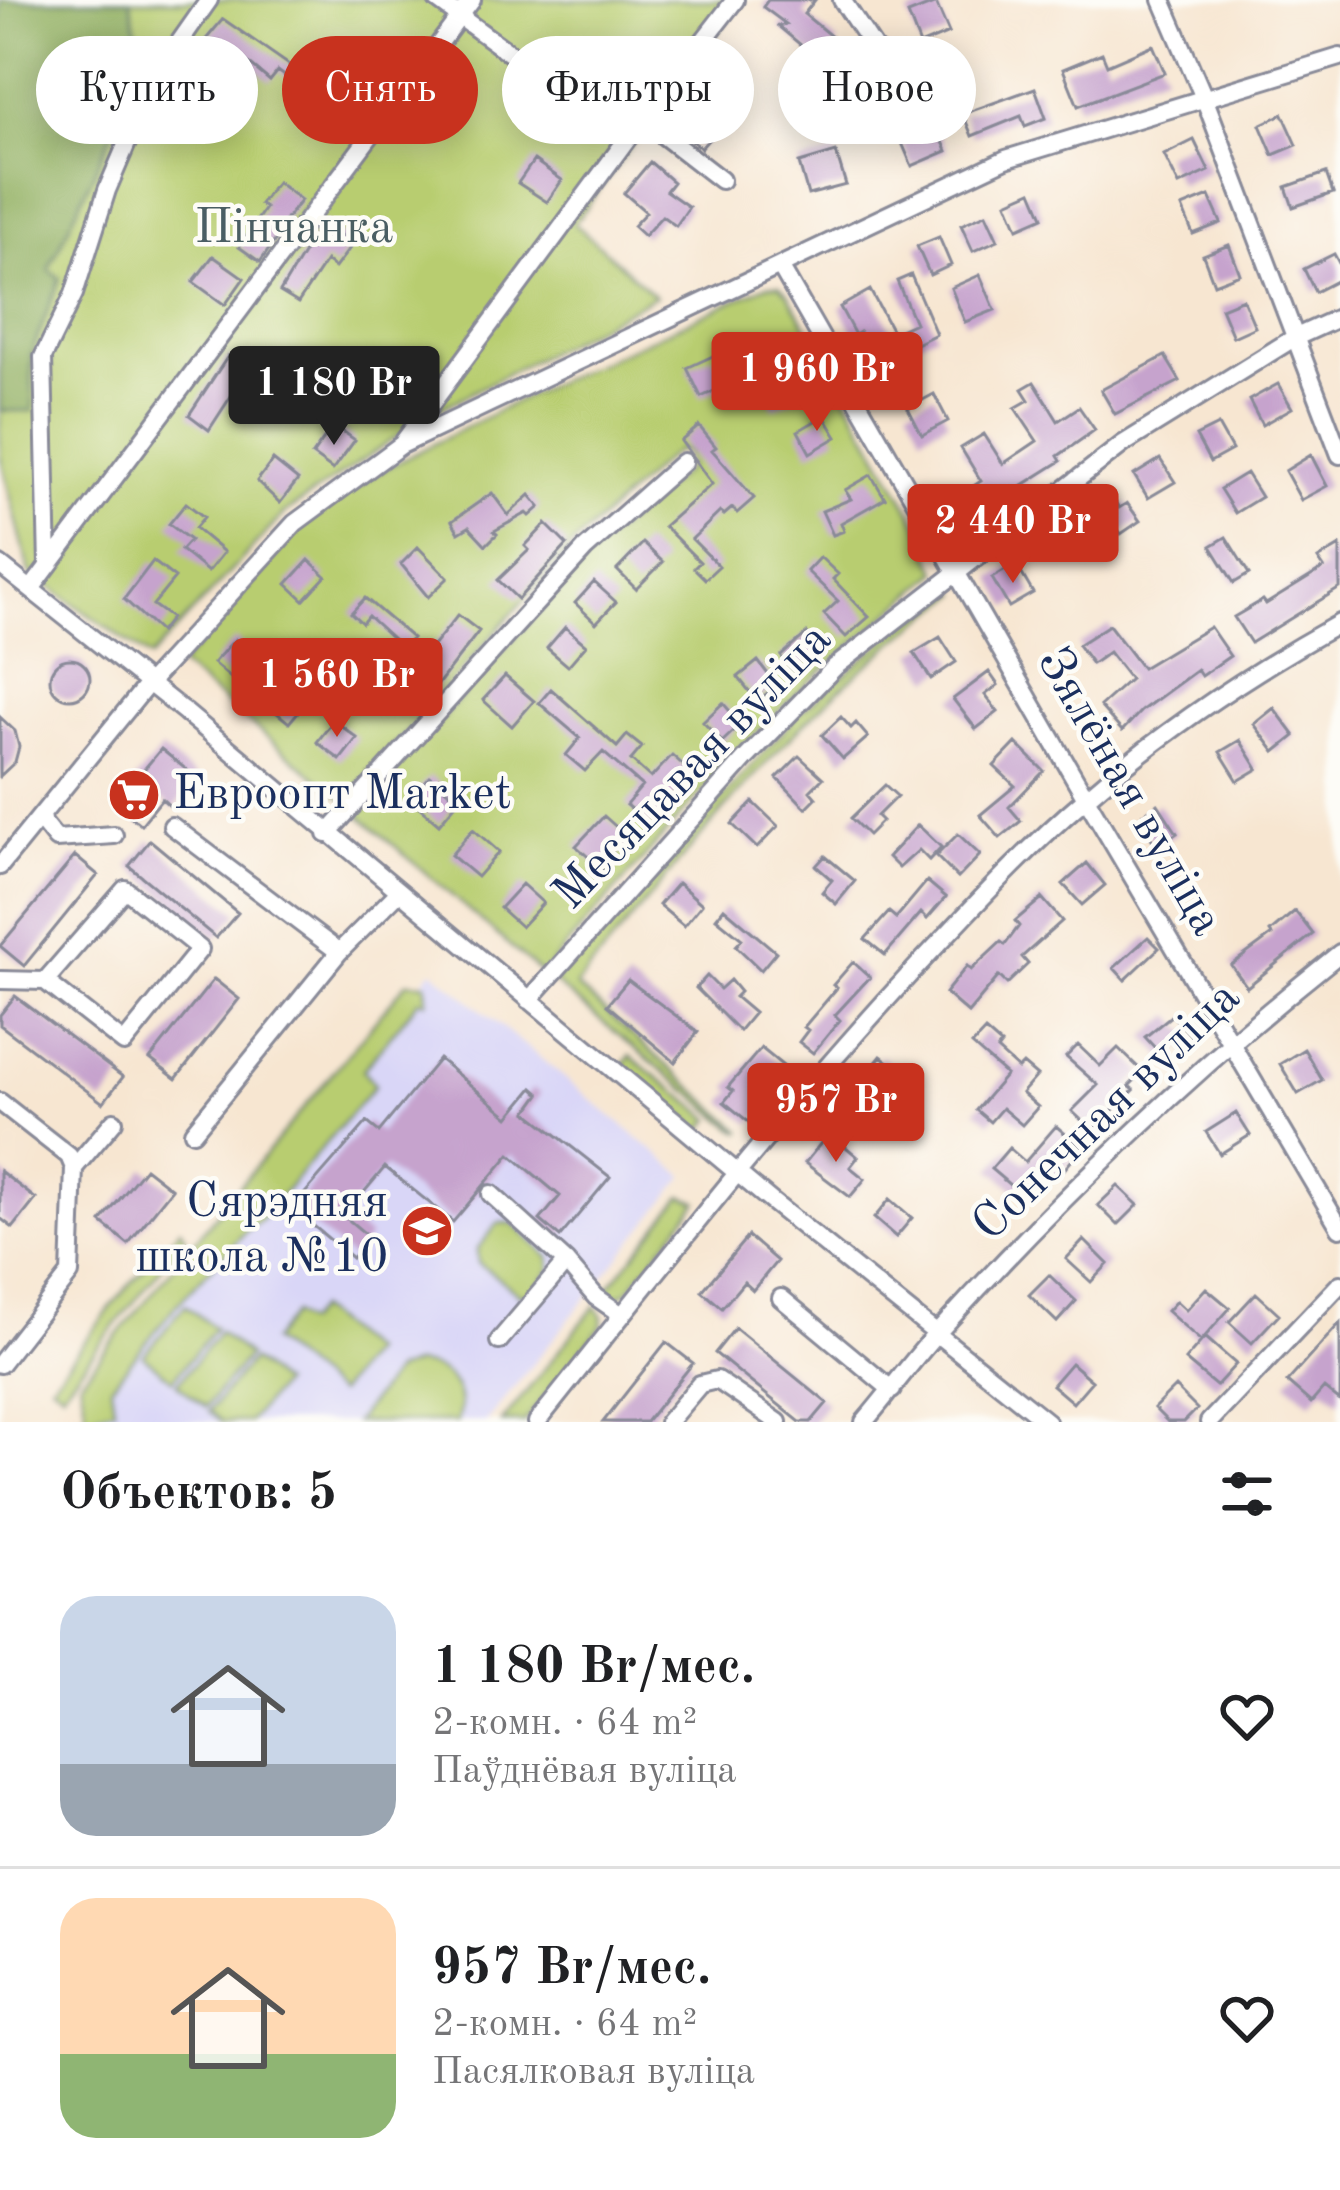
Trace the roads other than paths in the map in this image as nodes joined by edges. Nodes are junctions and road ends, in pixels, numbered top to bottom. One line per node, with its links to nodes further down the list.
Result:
1 (208, 0): 23 (street)
2 (437, 0): 7 (street)
3 (472, 0): 7 (street)
4 (735, 0): 8 (street)
5 (842, 0): 9 (street)
6 (1162, 0): 12 (street)
7 (459, 18): 10 (street); 23 (street)
8 (711, 36)
9 (866, 36)
10 (502, 49)
11 (1340, 57): 12 (street)
12 (1205, 100): 16 (street); 18 (street)
13 (622, 144): 19 (street)
14 (675, 144): 15 (street)
15 (721, 179)
16 (782, 268): 19 (street); 24 (street, Зялёная вуліца)
17 (1340, 317): 18 (street, Месяцавая вуліца)
18 (1294, 338): 20 (street); 24 (street, Месяцавая вуліца)
19 (401, 446): 27 (street)
20 (1340, 455)
21 (683, 462): 31 (street)
22 (0, 565): 25 (street)
23 (48, 567): 25 (street)
24 (958, 570): 28 (street, Зялёная вуліца); 39 (street, Месяцавая вуліца)
25 (32, 589): 27 (street)
26 (1340, 622): 28 (street)
27 (147, 685): 29 (street); 31 (street)
28 (1086, 798): 40 (street, Зялёная вуліца); 45 (street)
29 (40, 819): 32 (street); 33 (street)
30 (172, 826): 35 (street)
31 (326, 834): 34 (street)
32 (114, 835)
33 (0, 866)
34 (398, 893): 35 (street); 39 (street)
35 (339, 952): 43 (street)
36 (1340, 953): 40 (street, Сонечная вуліца)
37 (0, 980): 38 (street)
38 (45, 981): 38 (street)
39 (529, 1000): 45 (street)
40 (1228, 1042): 47 (street, Зялёная вуліца); 52 (street, Сонечная вуліца)
41 (0, 1102): 44 (street)
42 (114, 1121): 44 (street)
43 (193, 1132)
44 (74, 1168): 54 (street)
45 (736, 1171): 51 (street); 52 (street)
46 (491, 1194): 48 (street)
47 (1340, 1228)
48 (566, 1262): 51 (street); 53 (street)
49 (1340, 1284): 61 (street)
50 (781, 1298): 55 (street)
51 (622, 1315): 56 (street)
52 (935, 1335): 55 (street, Сонечная вуліца); 60 (street)
53 (500, 1341)
54 (0, 1364)
55 (892, 1390): 59 (street, Сонечная вуліца)
56 (537, 1422)
57 (668, 1422): 58 (street)
58 (778, 1422)
59 (864, 1422)
60 (1046, 1422)
61 (1209, 1422)

